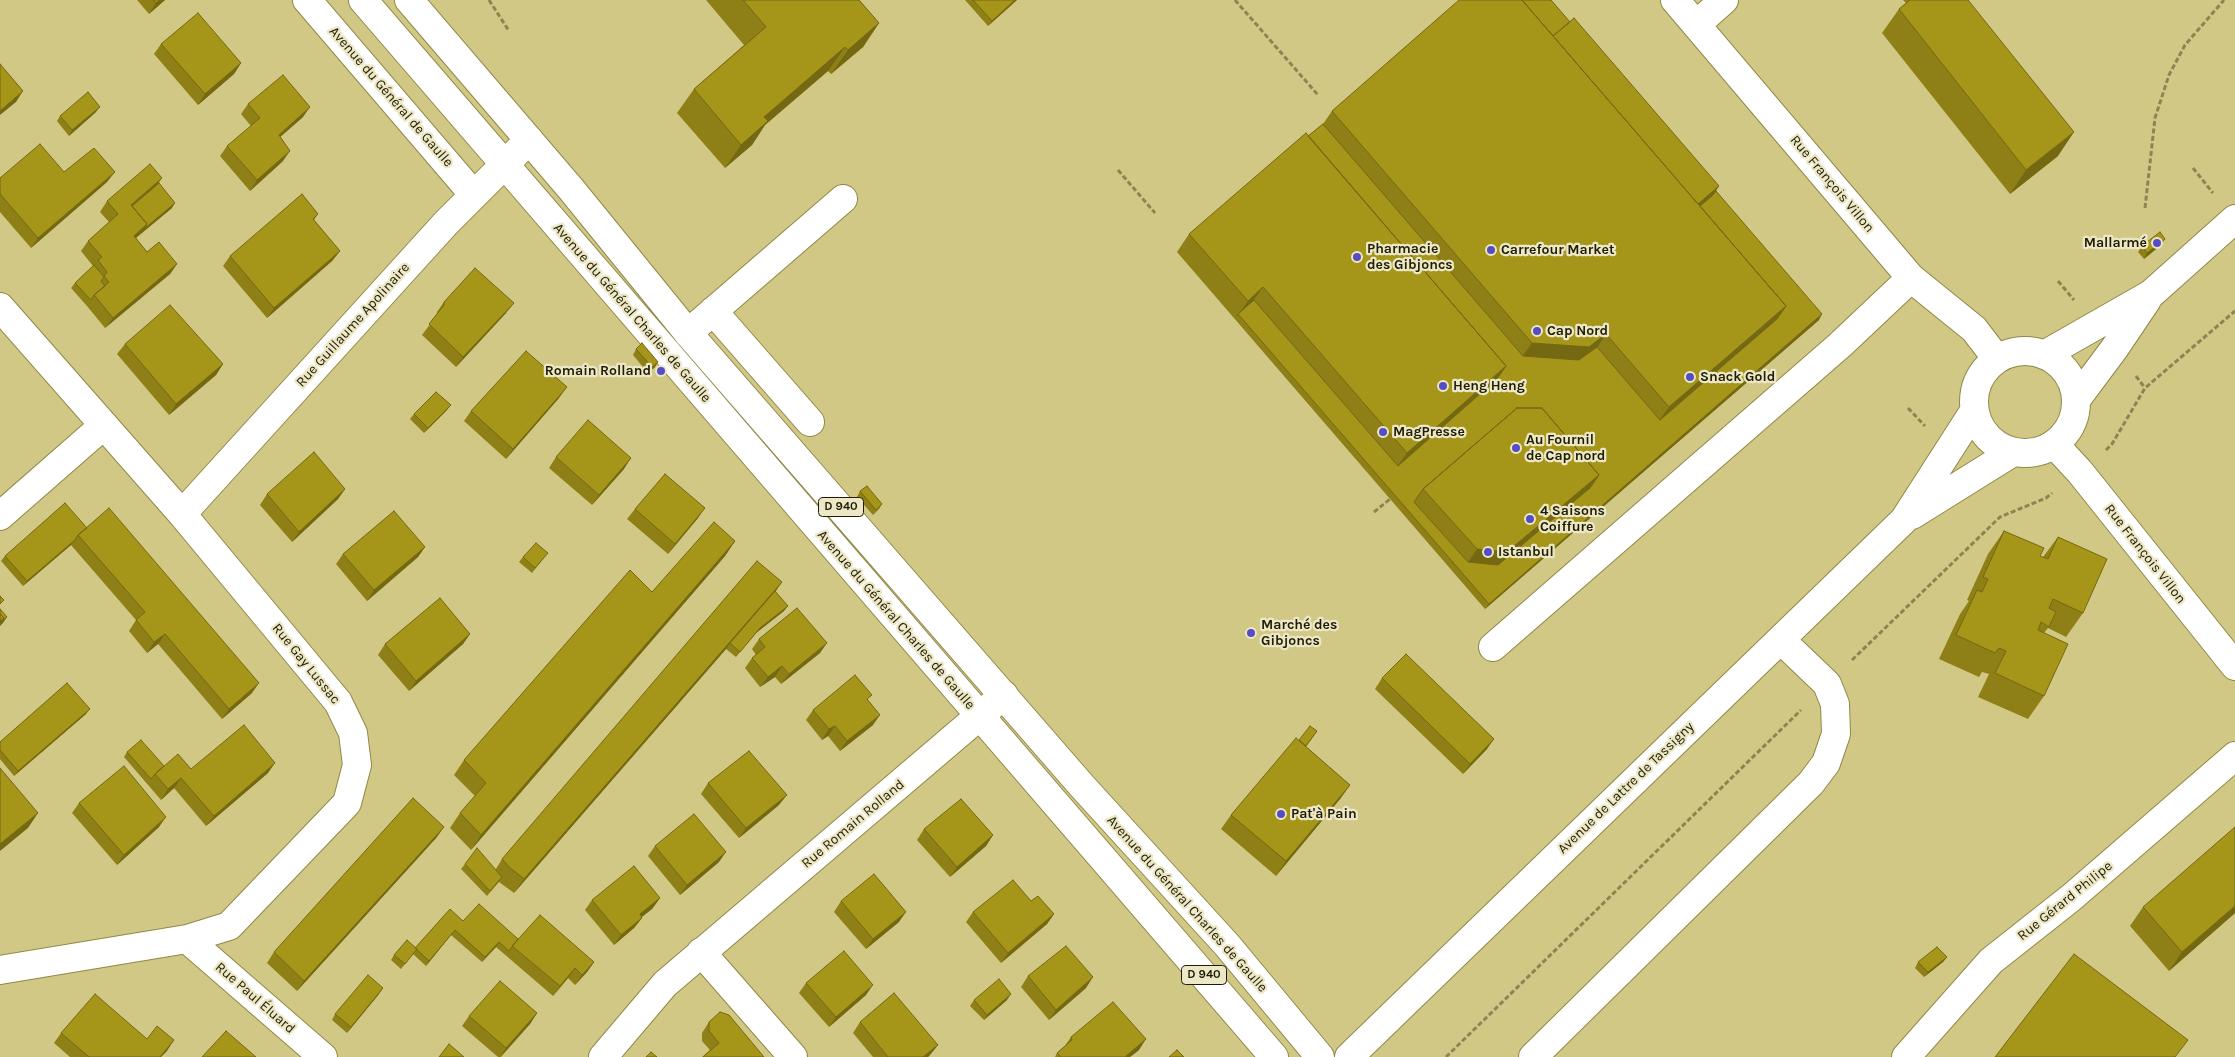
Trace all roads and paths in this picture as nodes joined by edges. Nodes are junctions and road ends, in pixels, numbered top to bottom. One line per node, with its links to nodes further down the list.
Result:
1 (307, 0): 17 (main road, Avenue du Général de Gaulle)
2 (363, 0): 13 (main road, Avenue du Général Charles de Gaulle / D 940)
3 (409, 0): 12 (main road, Avenue du Général Charles de Gaulle / D 940)
4 (489, 0): 10 (path)
5 (1235, 0): 11 (path)
6 (1675, 0): 9 (main road, Rue François Villon)
7 (1724, 0): 9 (main road)
8 (2224, 0): 19 (path)
9 (1697, 24): 22 (main road, Rue François Villon)
10 (510, 31)
11 (1318, 95)
12 (529, 140): 13 (main road, Rue Guillaume Apolinaire); 26 (main road, Avenue du Général Charles de Gaulle / D 940)
13 (505, 164): 17 (main road, Rue Guillaume Apolinaire); 44 (main road, Avenue du Général Charles de Gaulle / D 940)
14 (2192, 168): 16 (path)
15 (1118, 170): 20 (path)
16 (2221, 192)
17 (474, 195): 37 (main road, Rue Guillaume Apolinaire)
18 (843, 199): 25 (main road)
19 (2145, 208)
20 (1155, 213)
21 (2235, 219): 23 (main road)
22 (1911, 278): 28 (main road, Rue François Villon); 41 (main road)
23 (2151, 294): 27 (main road); 29 (main road)
24 (0, 307): 32 (main road, Rue Gay Lussac)
25 (713, 311): 26 (main road); 31 (main road)
26 (688, 333): 43 (main road, Avenue du Général Charles de Gaulle / D 940)
27 (2044, 354): 28 (main road); 29 (main road)
28 (1997, 359): 30 (main road)
29 (2076, 400): 33 (main road)
30 (1974, 411): 34 (main road); 39 (main road, Avenue de Lattre de Tassigny)
31 (810, 422)
32 (104, 425): 37 (main road, Rue Gay Lussac); 38 (main road)
33 (2054, 444): 34 (main road); 42 (main road, Rue François Villon)
34 (2013, 452): 39 (main road, Avenue de Lattre de Tassigny)
35 (1390, 499): 36 (path)
36 (1374, 512)
37 (182, 514): 46 (main road, Rue Gay Lussac)
38 (0, 516)
39 (1904, 520): 40 (main road, Avenue de Lattre de Tassigny)
40 (1781, 640): 54 (main road, Avenue de Lattre de Tassigny); 55 (main road)
41 (1493, 647)
42 (2235, 666)
43 (1004, 695): 44 (main road, Rue Romain Rolland); 53 (main road, Avenue du Général Charles de Gaulle / D 940)
44 (980, 717): 47 (main road, Rue Romain Rolland); 52 (main road, Avenue du Général Charles de Gaulle / D 940)
45 (2235, 756): 56 (main road, Rue Gérard Philipe)
46 (187, 939): 48 (main road, Rue Gay Lussac); 49 (main road, Rue Paul Éluard)
47 (701, 952): 50 (main road, Rue Romain Rolland); 51 (main road)
48 (0, 970)
49 (323, 1057)
50 (603, 1057)
51 (793, 1057)
52 (1274, 1057)
53 (1320, 1057)
54 (1349, 1057)
55 (1533, 1057)
56 (1906, 1057)

